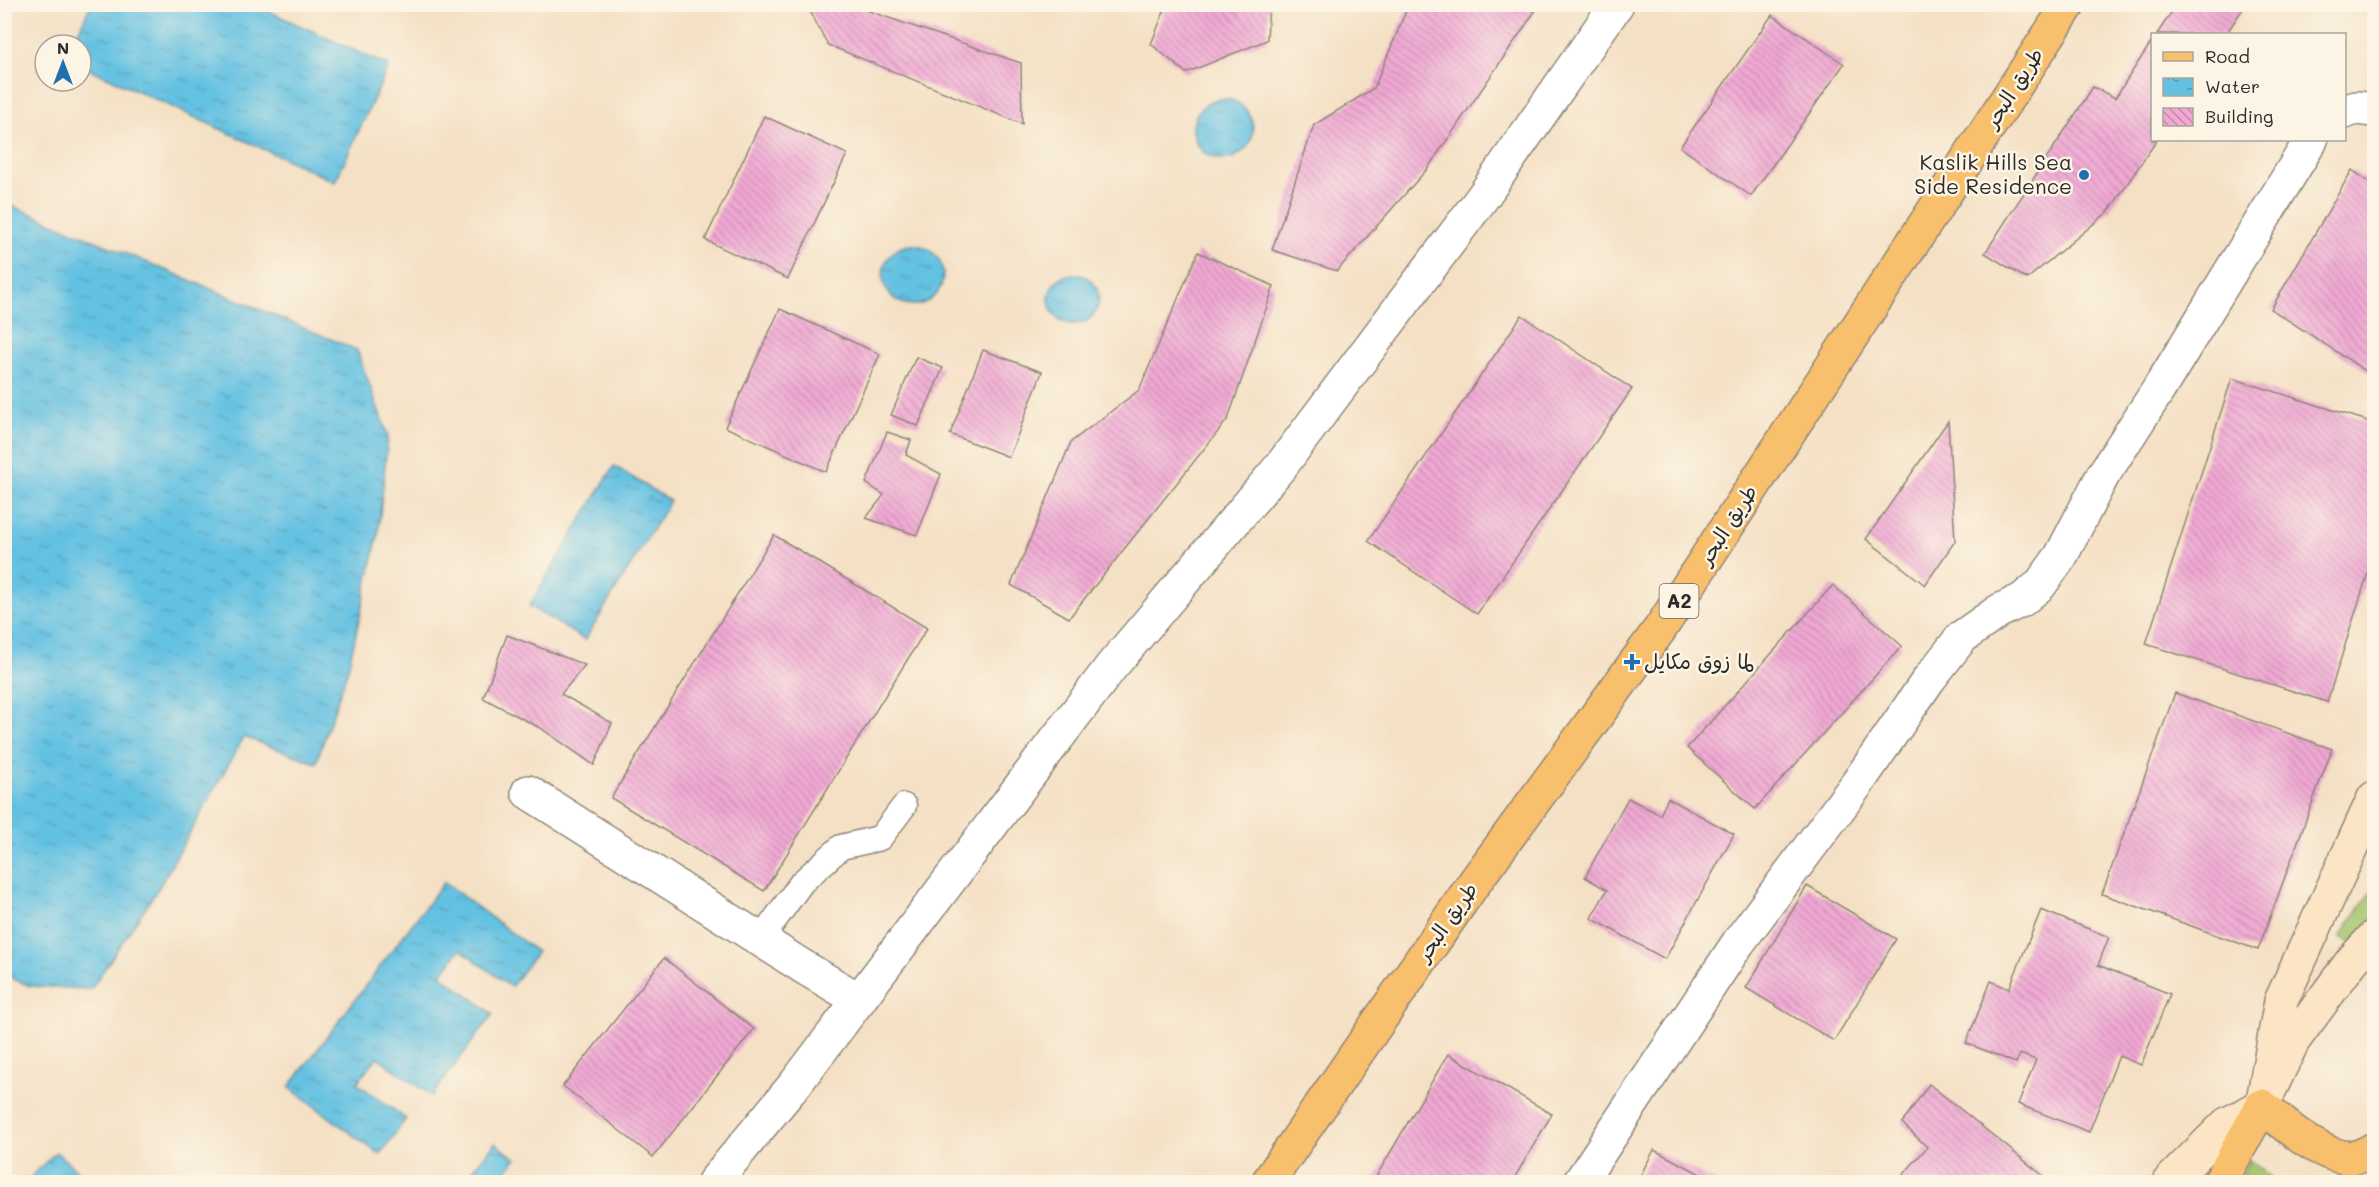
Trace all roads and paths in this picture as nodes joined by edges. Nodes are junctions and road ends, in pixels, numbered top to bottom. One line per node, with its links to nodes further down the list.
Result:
1 (1617, 4): 12 (street)
2 (2069, 4): 16 (main road, طريق البحر / A2)
3 (2374, 110): 4 (street)
4 (2346, 111)
5 (2310, 141): 17 (street)
6 (528, 792): 10 (street)
7 (2374, 798): 13 (main road)
8 (904, 806): 10 (lane)
9 (2374, 937): 11 (main road)
10 (761, 939): 12 (street)
11 (2363, 958): 13 (main road)
12 (859, 1000): 15 (street)
13 (2262, 1106): 14 (main road); 18 (main road); 19 (main road)
14 (2374, 1149)
15 (714, 1182)
16 (1268, 1182)
17 (1580, 1182)
18 (2169, 1182)
19 (2220, 1182)

